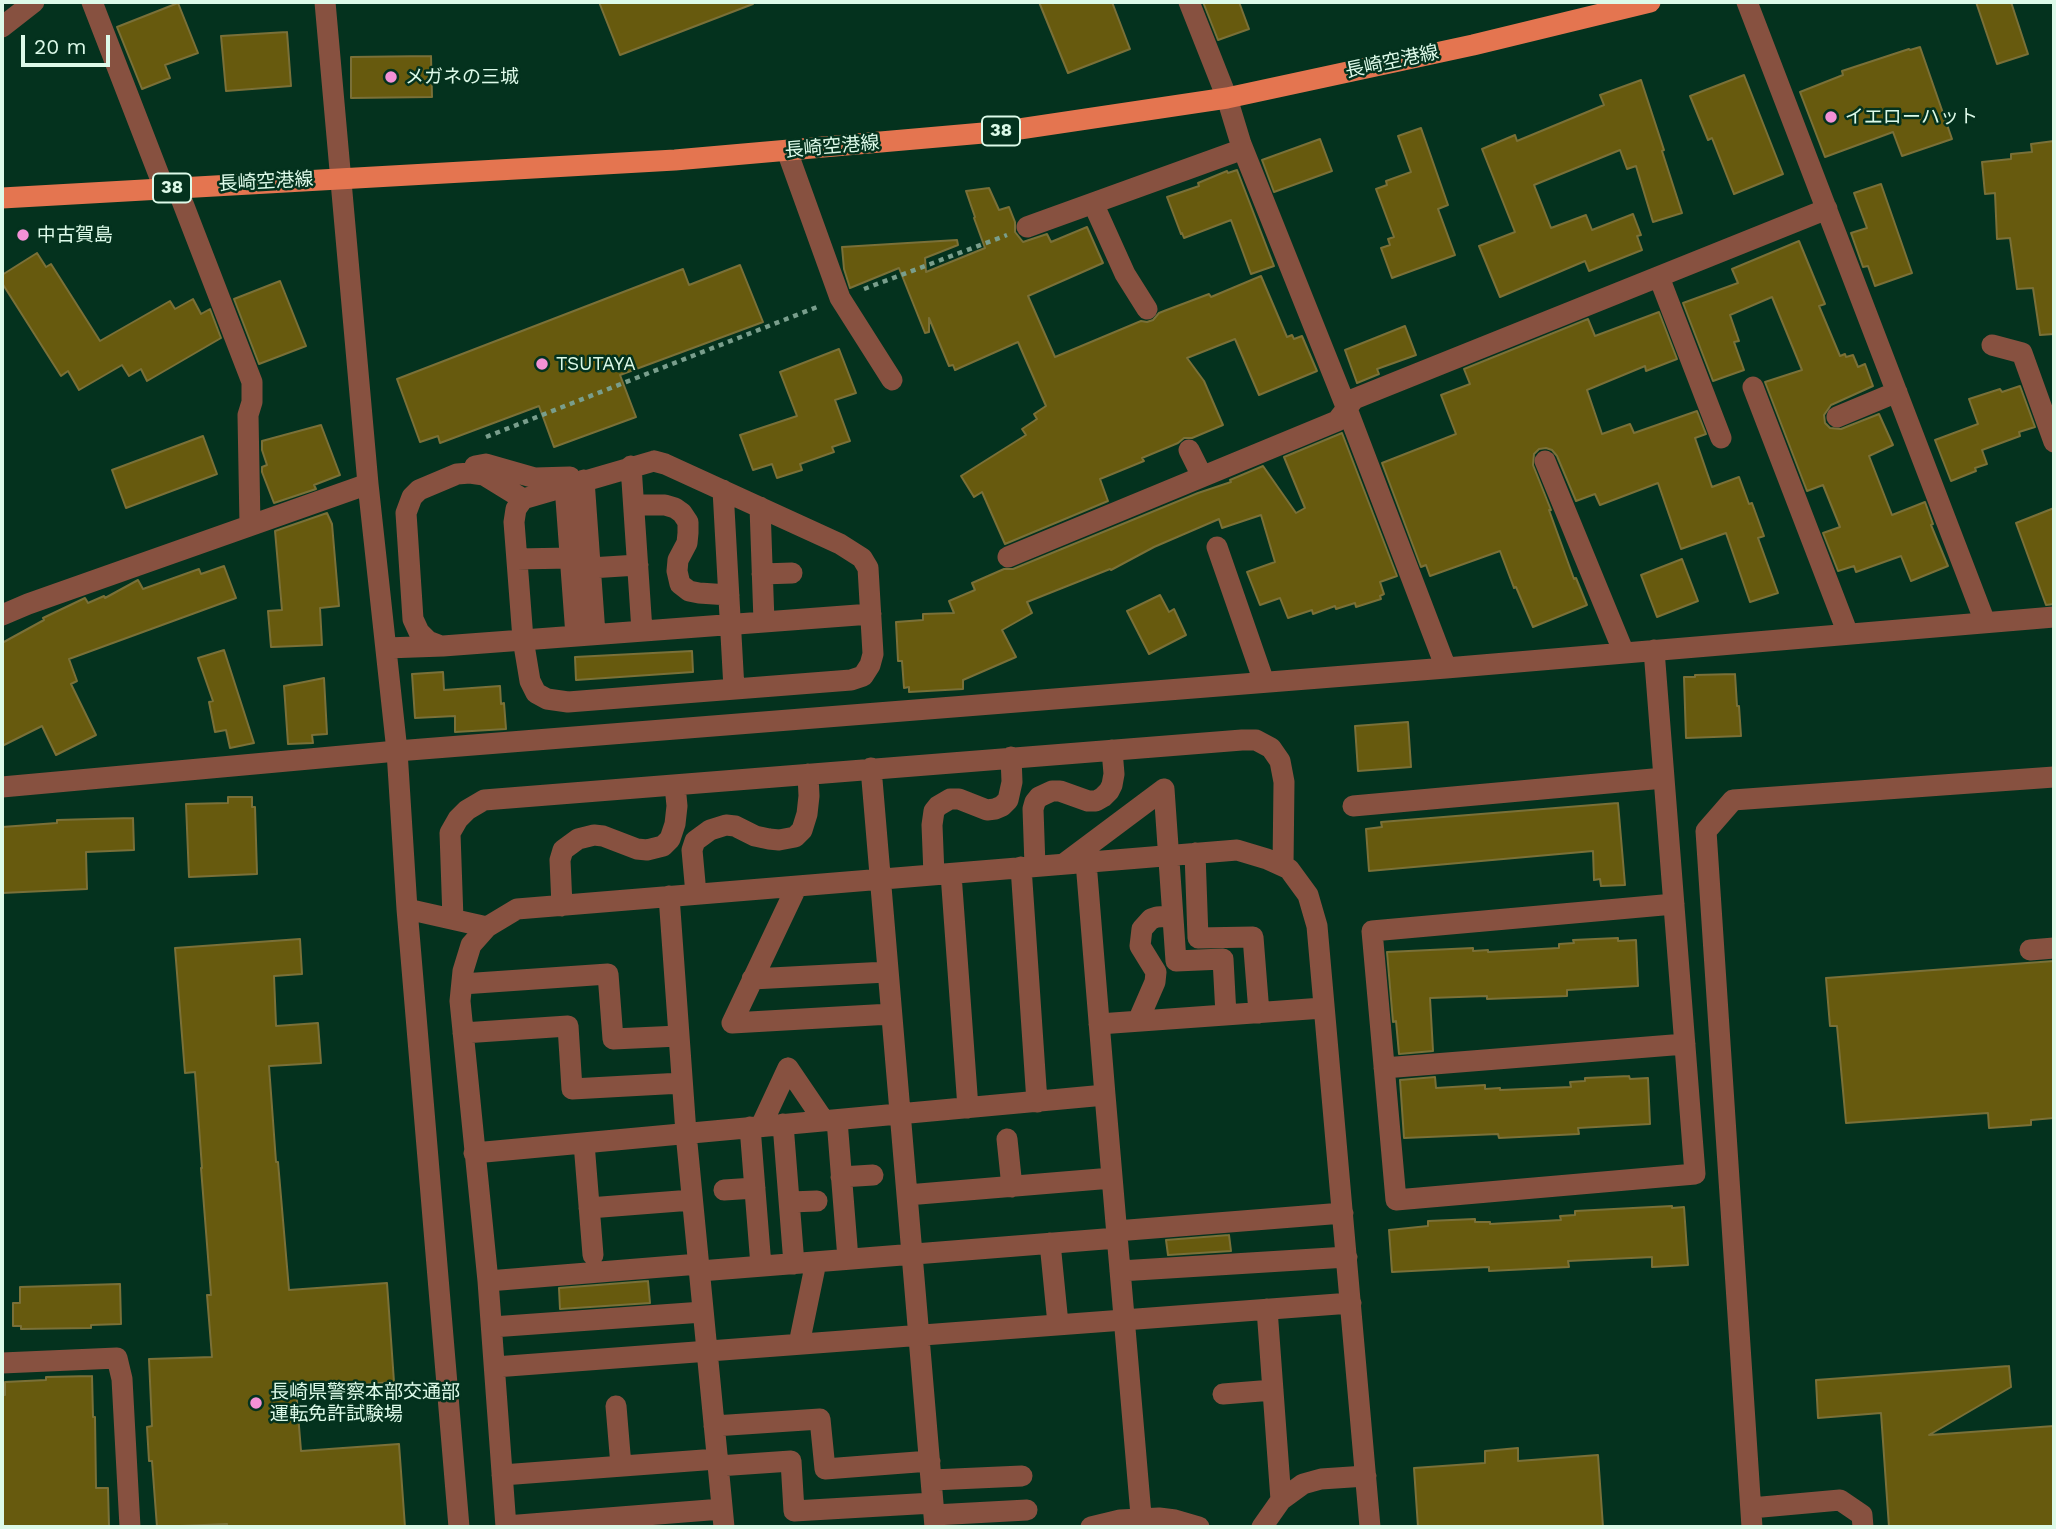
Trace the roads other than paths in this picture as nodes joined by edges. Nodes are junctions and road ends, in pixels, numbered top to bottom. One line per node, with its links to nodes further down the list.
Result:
1 (34, 2): 7 (street)
2 (92, 2): 12 (street)
3 (325, 2): 11 (street)
4 (1189, 2): 8 (street)
5 (1650, 2): 8 (main road, 長崎空港線 / 38)
6 (1747, 2): 15 (street)
7 (2, 27)
8 (1227, 98): 9 (street); 10 (main road, 長崎空港線 / 38)
9 (1243, 149): 14 (street); 23 (street)
10 (788, 151): 11 (main road, 長崎空港線 / 38); 20 (street)
11 (341, 178): 12 (main road, 長崎空港線 / 38); 33 (street)
12 (171, 188): 13 (main road, 長崎空港線 / 38); 38 (street)
13 (2, 198)
14 (1093, 203): 16 (street); 18 (street)
15 (1827, 209): 17 (street); 22 (street)
16 (1027, 227)
17 (1659, 277): 23 (street); 25 (street)
18 (1147, 309)
19 (1992, 345): 26 (street)
20 (892, 380)
21 (1753, 387): 55 (street)
22 (1897, 392): 24 (street); 52 (street)
23 (1347, 409): 31 (street); 62 (street)
24 (1837, 417)
25 (1721, 438)
26 (2054, 442)
27 (1189, 450): 31 (street)
28 (1545, 461): 61 (street)
29 (631, 466): 32 (street); 34 (street); 36 (street)
30 (457, 474): 32 (street); 35 (street); 58 (street)
31 (1202, 477): 41 (street)
32 (584, 480): 35 (street); 40 (street); 44 (street)
33 (368, 484): 38 (street); 59 (street)
34 (723, 490): 37 (street); 47 (street)
35 (523, 499): 42 (street)
36 (634, 505): 43 (street); 47 (street)
37 (760, 507): 46 (street); 48 (street)
38 (250, 525): 49 (street)
39 (1217, 547): 63 (street)
40 (570, 558): 42 (street); 56 (street)
41 (1008, 558)
42 (517, 559): 57 (street)
43 (638, 565): 44 (street); 54 (street)
44 (590, 568): 56 (street)
45 (792, 573): 46 (street)
46 (762, 574): 51 (street)
47 (729, 594): 53 (street)
48 (871, 614): 51 (street); 64 (street)
49 (2, 615)
50 (2054, 617): 52 (street)
51 (764, 622): 53 (street)
52 (1985, 622): 55 (street)
53 (731, 624): 54 (street); 64 (street)
54 (642, 631): 56 (street)
55 (1848, 634): 60 (street)
56 (586, 635): 57 (street)
57 (523, 639): 58 (street); 64 (street)
58 (443, 646): 59 (street)
59 (386, 648): 66 (street)
60 (1654, 650): 61 (street); 71 (street)
61 (1624, 653): 62 (street)
62 (1446, 668): 63 (street)
63 (1264, 682): 66 (street)
64 (734, 689)
65 (1112, 750): 67 (street); 79 (street); 80 (street)
66 (397, 751): 73 (street); 88 (street)
67 (1011, 758): 68 (street); 81 (street)
68 (871, 768): 69 (street); 82 (street)
69 (808, 774): 72 (street); 84 (street)
70 (2054, 777): 168 (street)
71 (1664, 778): 74 (street); 86 (street)
72 (675, 785): 87 (street); 90 (street)
73 (2, 787)
74 (1353, 806)
75 (1195, 853): 76 (street); 80 (street); 98 (street)
76 (1167, 856): 77 (street); 78 (street); 89 (street)
77 (1087, 862): 78 (street); 102 (street)
78 (1064, 863): 79 (street)
79 (1028, 866): 81 (street); 109 (street)
80 (1283, 866): 97 (street)
81 (943, 874): 82 (street); 110 (street)
82 (881, 879): 83 (street); 94 (street)
83 (797, 886): 84 (street); 95 (street)
84 (696, 894): 85 (street)
85 (669, 896): 87 (street); 104 (street)
86 (1674, 904): 105 (street); 106 (street)
87 (562, 906): 91 (street)
88 (407, 909): 90 (street); 173 (street)
89 (1172, 916): 100 (street); 101 (street)
90 (453, 919): 91 (street)
91 (487, 927): 96 (street)
92 (2054, 948): 93 (street)
93 (2030, 950)
94 (887, 972): 95 (street); 99 (street)
95 (752, 979): 99 (street)
96 (462, 984): 103 (street); 104 (street)
97 (1324, 1008): 98 (street); 130 (street)
98 (1259, 1013): 100 (street)
99 (891, 1014): 111 (street)
100 (1226, 1015): 101 (street)
101 (1138, 1021): 102 (street)
102 (1099, 1024): 108 (street)
103 (463, 1032): 107 (street); 118 (street)
104 (679, 1035): 107 (street)
105 (1685, 1044): 106 (street); 106 (street)
106 (1384, 1068)
107 (682, 1083): 115 (street)
108 (1105, 1095): 109 (street); 121 (street)
109 (1037, 1102): 110 (street)
110 (968, 1108): 111 (street)
111 (900, 1114): 112 (street); 125 (street)
112 (830, 1120): 113 (street); 114 (street); 120 (street)
113 (783, 1124): 114 (street); 128 (street)
114 (756, 1127): 115 (street); 123 (street)
115 (686, 1133): 117 (street); 126 (street)
116 (1007, 1139): 122 (street)
117 (584, 1143): 118 (street); 129 (street)
118 (474, 1153): 142 (street)
119 (873, 1175): 120 (street)
120 (841, 1177): 136 (street)
121 (1112, 1178): 122 (street); 131 (street)
122 (1012, 1187): 125 (street)
123 (755, 1188): 124 (street); 139 (street)
124 (724, 1190)
125 (906, 1195): 133 (street)
126 (692, 1199): 129 (street); 140 (street)
127 (817, 1200): 128 (street)
128 (790, 1202): 138 (street)
129 (589, 1208): 134 (street)
130 (1343, 1213): 131 (street); 135 (street)
131 (1117, 1234): 132 (street); 141 (street)
132 (1050, 1243): 133 (street); 147 (street)
133 (912, 1254): 136 (street); 149 (street)
134 (593, 1255)
135 (1347, 1257): 141 (street); 143 (street)
136 (848, 1259): 137 (street)
137 (816, 1262): 138 (street); 150 (street)
138 (794, 1264): 139 (street)
139 (761, 1266): 140 (street)
140 (699, 1267): 142 (street); 145 (street)
141 (1120, 1271): 146 (street)
142 (488, 1280): 148 (street)
143 (1351, 1303): 144 (street); 163 (street)
144 (1267, 1309): 146 (street); 154 (street)
145 (703, 1312): 148 (street); 151 (street)
146 (1124, 1319): 147 (street); 171 (street)
147 (1058, 1324): 149 (street)
148 (492, 1327): 153 (street)
149 (919, 1335): 150 (street); 160 (street)
150 (799, 1344): 151 (street)
151 (707, 1351): 153 (street); 157 (street)
152 (2, 1363): 172 (street)
153 (495, 1367): 161 (street)
154 (1273, 1390): 155 (street); 164 (street)
155 (1223, 1394)
156 (616, 1406): 159 (street)
157 (714, 1426): 158 (street); 160 (street)
158 (718, 1462): 159 (street); 166 (street); 167 (street)
159 (621, 1466): 161 (street)
160 (931, 1471): 162 (street); 166 (street)
161 (502, 1475): 174 (street)
162 (1021, 1476)
163 (1366, 1476): 164 (street); 178 (street)
164 (1281, 1500): 177 (street)
165 (1027, 1510): 169 (street)
166 (934, 1515): 169 (street)
167 (723, 1518): 170 (street)
168 (1752, 1518): 179 (street)
169 (995, 1519)
170 (625, 1522): 174 (street)
171 (1142, 1523): 175 (street); 176 (street)
172 (130, 1527)
173 (459, 1527)
174 (506, 1527)
175 (1091, 1527)
176 (1199, 1527)
177 (1262, 1527)
178 (1370, 1527)
179 (1863, 1527)

